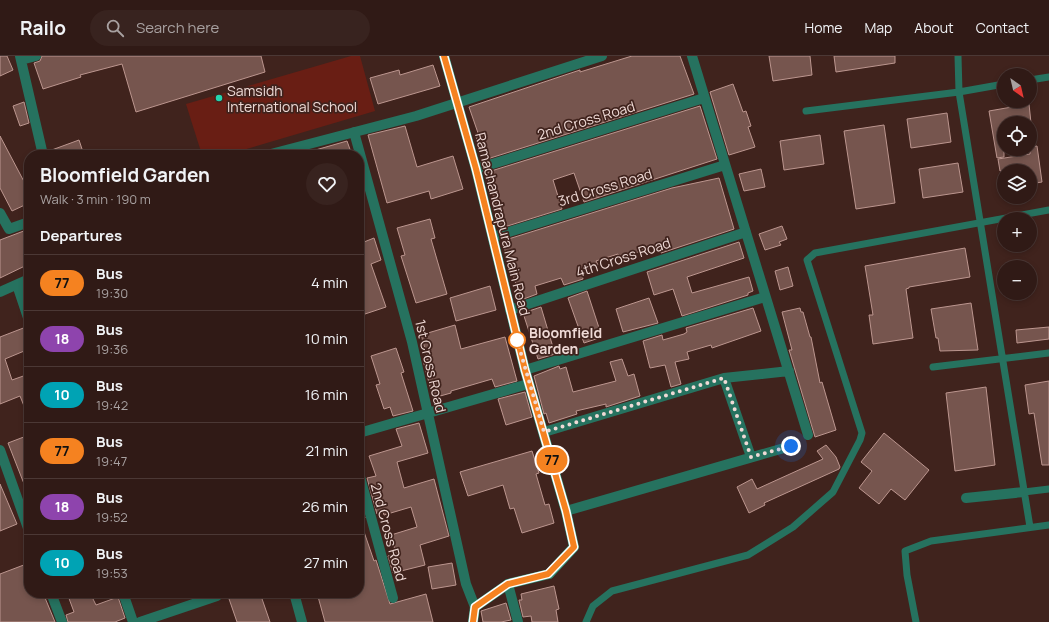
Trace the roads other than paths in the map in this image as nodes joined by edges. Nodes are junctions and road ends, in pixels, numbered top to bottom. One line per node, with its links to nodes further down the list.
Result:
1 (36, 56): 6 (street)
2 (444, 56): 13 (street, Ramachandrapura Main Road)
3 (602, 56): 7 (street)
4 (692, 56): 12 (street)
5 (958, 56): 11 (lane)
6 (20, 58): 16 (street)
7 (575, 61): 13 (street)
8 (1049, 77): 9 (lane)
9 (1037, 79)
10 (997, 85): 11 (lane)
11 (959, 92): 14 (lane); 24 (lane)
12 (704, 98): 19 (street); 21 (street, 2nd Cross Road)
13 (457, 102): 15 (street); 21 (street, Ramachandrapura Main Road)
14 (806, 111)
15 (354, 132): 17 (street); 18 (street, 1st Cross Road)
16 (42, 150)
17 (287, 150)
18 (359, 150)
19 (725, 165): 26 (street); 27 (street, 3rd Cross Road)
20 (364, 168): 41 (street, 1st Cross Road)
21 (476, 169): 27 (street, Ramachandrapura Main Road)
22 (1049, 210): 24 (lane)
23 (0, 213): 25 (street)
24 (981, 221): 35 (lane); 69 (lane)
25 (24, 224)
26 (746, 232): 31 (street); 33 (street, 4th Cross Road)
27 (493, 237): 33 (street, Ramachandrapura Main Road)
28 (24, 282): 29 (street)
29 (17, 285): 30 (street); 32 (street)
30 (0, 292)
31 (766, 297): 37 (street); 38 (street)
32 (24, 306)
33 (510, 310): 37 (street, Ramachandrapura Main Road)
34 (1049, 353): 35 (lane)
35 (1003, 359): 36 (lane); 50 (lane)
36 (933, 367)
37 (525, 370): 40 (street, Ramachandrapura Main Road)
38 (788, 371): 39 (street); 44 (street)
39 (724, 378): 43 (street); 47 (street)
40 (528, 384): 41 (street); 43 (street, Ramachandrapura Main Road)
41 (428, 413): 42 (street); 62 (street, 1st Cross Road)
42 (364, 431)
43 (544, 432): 52 (street, Ramachandrapura Main Road)
44 (808, 435)
45 (791, 446): 47 (street)
46 (0, 450): 53 (street)
47 (751, 457): 52 (street)
48 (1049, 488): 50 (lane)
49 (364, 491): 61 (street, 2nd Cross Road)
50 (1024, 492): 51 (street); 55 (lane)
51 (966, 498)
52 (566, 511): 56 (street, Ramachandrapura Main Road)
53 (24, 517)
54 (1049, 525): 55 (lane)
55 (1030, 527): 70 (lane)
56 (508, 584): 62 (street, Ramachandrapura Main Road); 68 (street)
57 (53, 598): 63 (street)
58 (125, 598): 64 (street)
59 (211, 598): 65 (street)
60 (295, 598): 66 (street)
61 (393, 598)
62 (475, 607): 67 (street)
63 (62, 622)
64 (133, 622)
65 (140, 622)
66 (302, 622)
67 (473, 622)
68 (518, 622)
69 (586, 622)
70 (916, 622)

